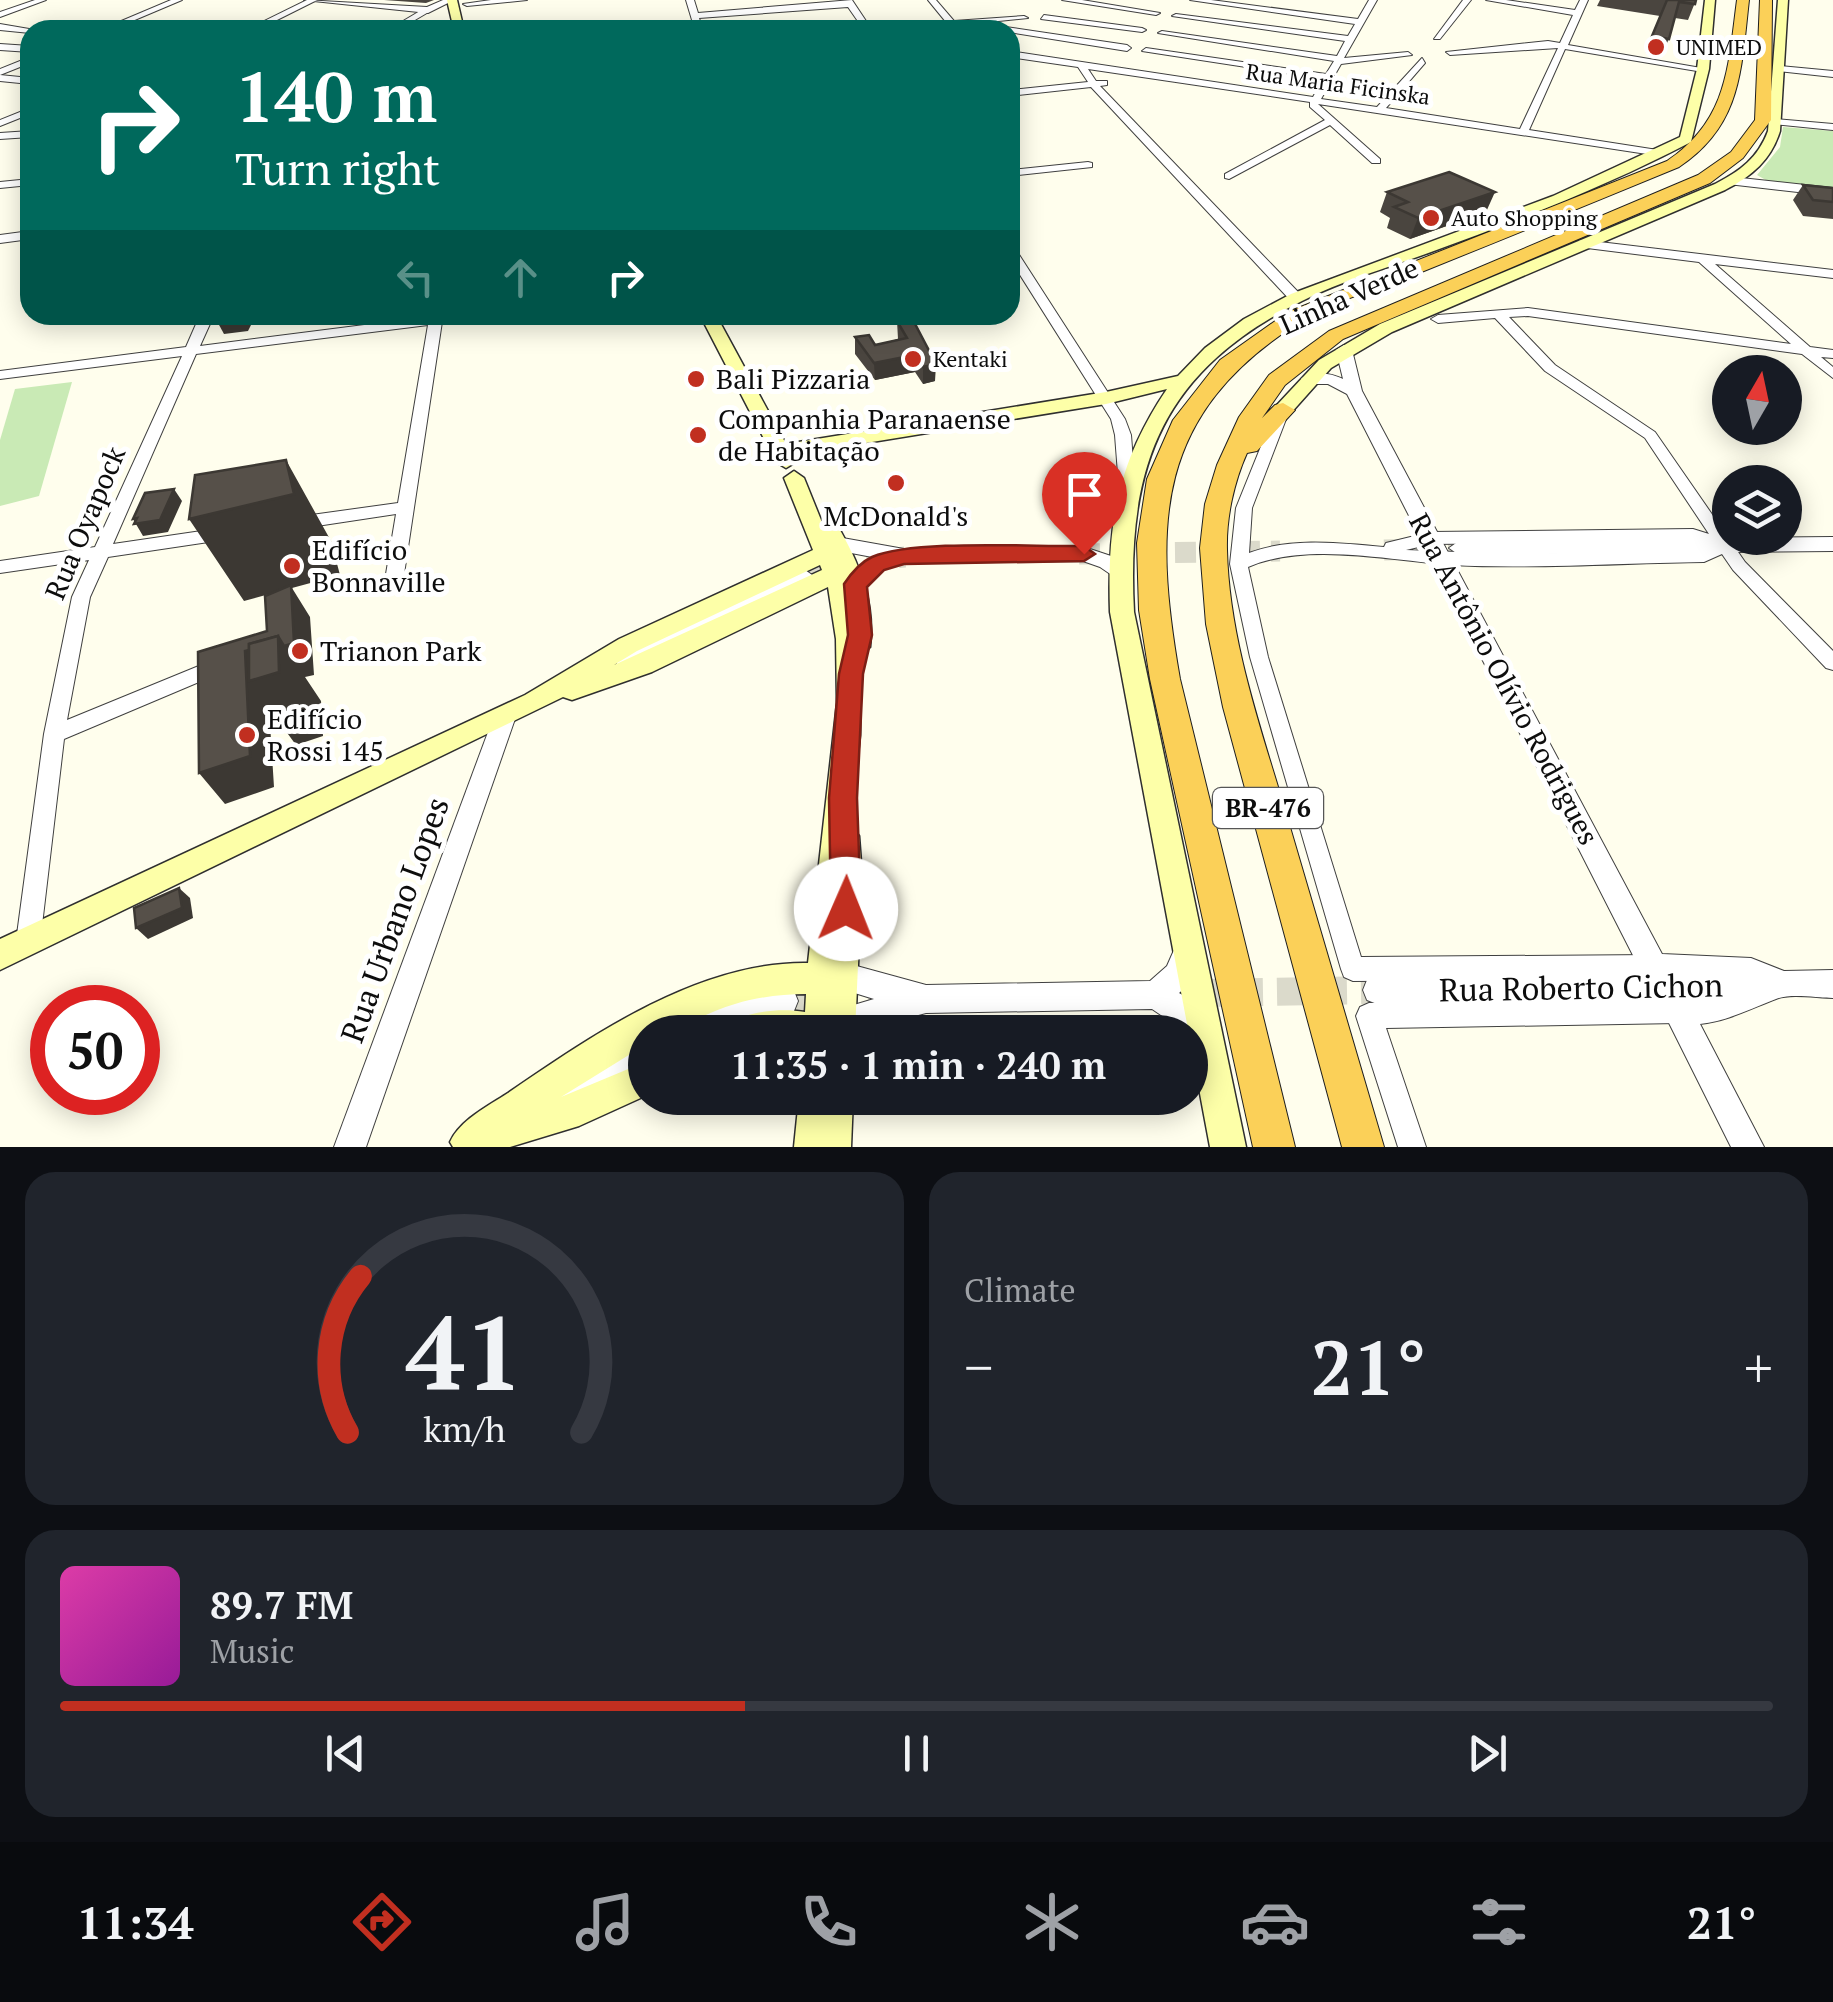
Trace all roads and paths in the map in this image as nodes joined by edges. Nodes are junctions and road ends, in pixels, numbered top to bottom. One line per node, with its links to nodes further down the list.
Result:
1 (42, 0): 24 (street)
2 (178, 0): 29 (street)
3 (311, 0): 21 (street); 30 (street)
4 (451, 0): 21 (street)
5 (523, 0): 18 (street)
6 (690, 0): 25 (street)
7 (932, 0): 33 (street)
8 (1065, 0): 22 (street); 27 (street)
9 (1194, 0): 36 (street)
10 (1373, 0): 36 (street)
11 (1467, 0): 40 (street)
12 (1490, 0): 23 (street)
13 (1584, 0): 23 (street)
14 (1710, 0): 51 (main road)
15 (1742, 0): 65 (highway, Linha Verde / BR-476)
16 (1766, 0): 66 (highway, Linha Verde)
17 (1783, 0): 52 (main road, Linha Verde)
18 (466, 2)
19 (849, 2): 25 (street)
20 (1015, 9): 28 (street)
21 (428, 10): 31 (street)
22 (1156, 13)
23 (1577, 14): 42 (street)
24 (0, 15)
25 (695, 16): 32 (street)
26 (1176, 16): 41 (street)
27 (1044, 17): 28 (street); 37 (street)
28 (1024, 18): 34 (street); 35 (street)
29 (129, 20)
30 (270, 20)
31 (410, 20)
32 (696, 20)
33 (949, 20)
34 (1000, 20)
35 (1019, 20)
36 (1359, 22): 41 (street)
37 (1142, 30)
38 (1020, 33): 43 (street)
39 (1162, 34): 48 (street)
40 (1437, 38)
41 (1348, 39): 48 (street)
42 (1563, 45): 45 (street); 51 (street); 68 (street)
43 (1127, 48)
44 (1146, 51): 55 (street)
45 (1450, 52)
46 (1408, 54): 48 (street)
47 (1020, 56): 50 (street, Rua Maria Ficinska)
48 (1339, 60): 55 (street)
49 (1422, 61): 59 (street)
50 (1082, 66): 54 (street, Rua Maria Ficinska); 56 (street)
51 (1703, 68): 69 (main road)
52 (1780, 69): 53 (street); 66 (main road, Linha Verde)
53 (1833, 74)
54 (1144, 76): 56 (street); 58 (street, Rua Maria Ficinska)
55 (1328, 77): 58 (street)
56 (1094, 85): 57 (street); 83 (street)
57 (1020, 92)
58 (1315, 101): 59 (street, Rua Maria Ficinska); 63 (street)
59 (1380, 110): 68 (street, Rua Maria Ficinska)
60 (0, 113): 62 (street)
61 (20, 114): 62 (street)
62 (16, 115): 64 (street)
63 (1328, 122): 71 (street); 75 (street)
64 (0, 123)
65 (1718, 124): 69 (highway); 78 (highway, Linha Verde / BR-476)
66 (1765, 127): 67 (street); 76 (main road, Linha Verde); 102 (highway, Linha Verde / BR-476)
67 (1833, 128)
68 (1523, 132): 70 (street, Rua Maria Ficinska)
69 (1686, 139): 70 (main road, Linha Verde)
70 (1660, 153): 73 (main road, Linha Verde)
71 (1376, 161)
72 (1088, 165): 74 (street)
73 (1624, 169): 78 (highway); 83 (main road, Linha Verde)
74 (1020, 172)
75 (1229, 176)
76 (1732, 181): 77 (street); 79 (main road, Linha Verde)
77 (1833, 192)
78 (1598, 194): 157 (highway, Linha Verde / BR-476)
79 (1582, 244): 80 (street); 90 (main road, Linha Verde)
80 (1703, 258): 81 (street); 91 (street)
81 (1833, 274)
82 (1020, 277): 99 (street)
83 (1296, 298): 97 (main road, Linha Verde)
84 (1498, 314): 85 (street); 91 (street); 106 (street)
85 (1438, 320)
86 (203, 325): 92 (street, Rua Oyapock)
87 (378, 325): 92 (street)
88 (435, 325): 104 (street)
89 (713, 325): 101 (main road)
90 (1344, 350): 96 (main road, Linha Verde); 98 (street, Rua Antônio Olívio Rodrigues)
91 (1806, 350): 93 (street); 94 (street)
92 (191, 351): 95 (street); 116 (street, Rua Oyapock)
93 (1833, 354)
94 (1833, 374)
95 (0, 375)
96 (1309, 379): 98 (street); 100 (main road, Linha Verde)
97 (1180, 381): 99 (main road); 103 (main road, Linha Verde)
98 (1354, 391): 114 (street, Rua Antônio Olívio Rodrigues)
99 (1106, 398): 101 (main road); 103 (street)
100 (1283, 410): 102 (highway); 109 (street, Linha Verde)
101 (780, 450): 120 (main road)
102 (1229, 465): 158 (highway, Linha Verde / BR-476)
103 (1127, 486): 108 (main road, Linha Verde)
104 (406, 506): 105 (street); 124 (street)
105 (272, 527)
106 (1712, 527)
107 (233, 533): 116 (street)
108 (1119, 534): 117 (street); 123 (main road, Linha Verde)
109 (1240, 536): 115 (street); 121 (street, Linha Verde)
110 (1712, 541): 114 (street)
111 (1802, 544): 112 (street)
112 (1833, 544)
113 (1712, 545): 114 (street)
114 (1444, 548): 115 (street); 133 (street, Rua Antônio Olívio Rodrigues)
115 (1278, 552): 121 (street)
116 (98, 553): 122 (street); 130 (street, Rua Oyapock)
117 (1084, 554): 119 (street); 123 (street)
118 (1732, 555): 127 (street)
119 (904, 556): 120 (street); 120 (street)
120 (838, 564): 128 (main road); 134 (main road)
121 (1239, 564): 133 (street, Linha Verde)
122 (0, 568)
123 (1119, 572): 132 (main road, Linha Verde)
124 (395, 574)
125 (805, 576): 128 (street)
126 (242, 656): 130 (street)
127 (1833, 663)
128 (534, 702): 129 (main road)
129 (506, 716): 131 (main road); 153 (street, Rua Urbano Lopes)
130 (54, 734): 131 (street, Rua Oyapock)
131 (14, 948)
132 (1188, 949): 137 (street); 146 (main road, Linha Verde)
133 (1654, 967): 136 (street)
134 (833, 978): 138 (street); 143 (main road); 152 (main road)
135 (1833, 984): 136 (street, Rua Roberto Cichon)
136 (1785, 986): 140 (street, Rua Roberto Cichon); 141 (street, Rua Roberto Cichon)
137 (1155, 995): 138 (street); 145 (street)
138 (926, 999): 144 (street)
139 (784, 1001): 142 (street)
140 (1373, 1003): 141 (street); 159 (street)
141 (1678, 1011): 160 (street)
142 (733, 1015)
143 (831, 1015)
144 (875, 1015)
145 (1187, 1015)
146 (1202, 1015)
147 (1208, 1047): 156 (main road, Linha Verde)
148 (628, 1061): 152 (street)
149 (628, 1087): 152 (main road)
150 (815, 1115): 154 (main road)
151 (835, 1115): 155 (main road)
152 (463, 1144)
153 (350, 1147)
154 (812, 1147)
155 (833, 1147)
156 (1228, 1147)
157 (1274, 1147)
158 (1363, 1147)
159 (1412, 1147)
160 (1748, 1147)

